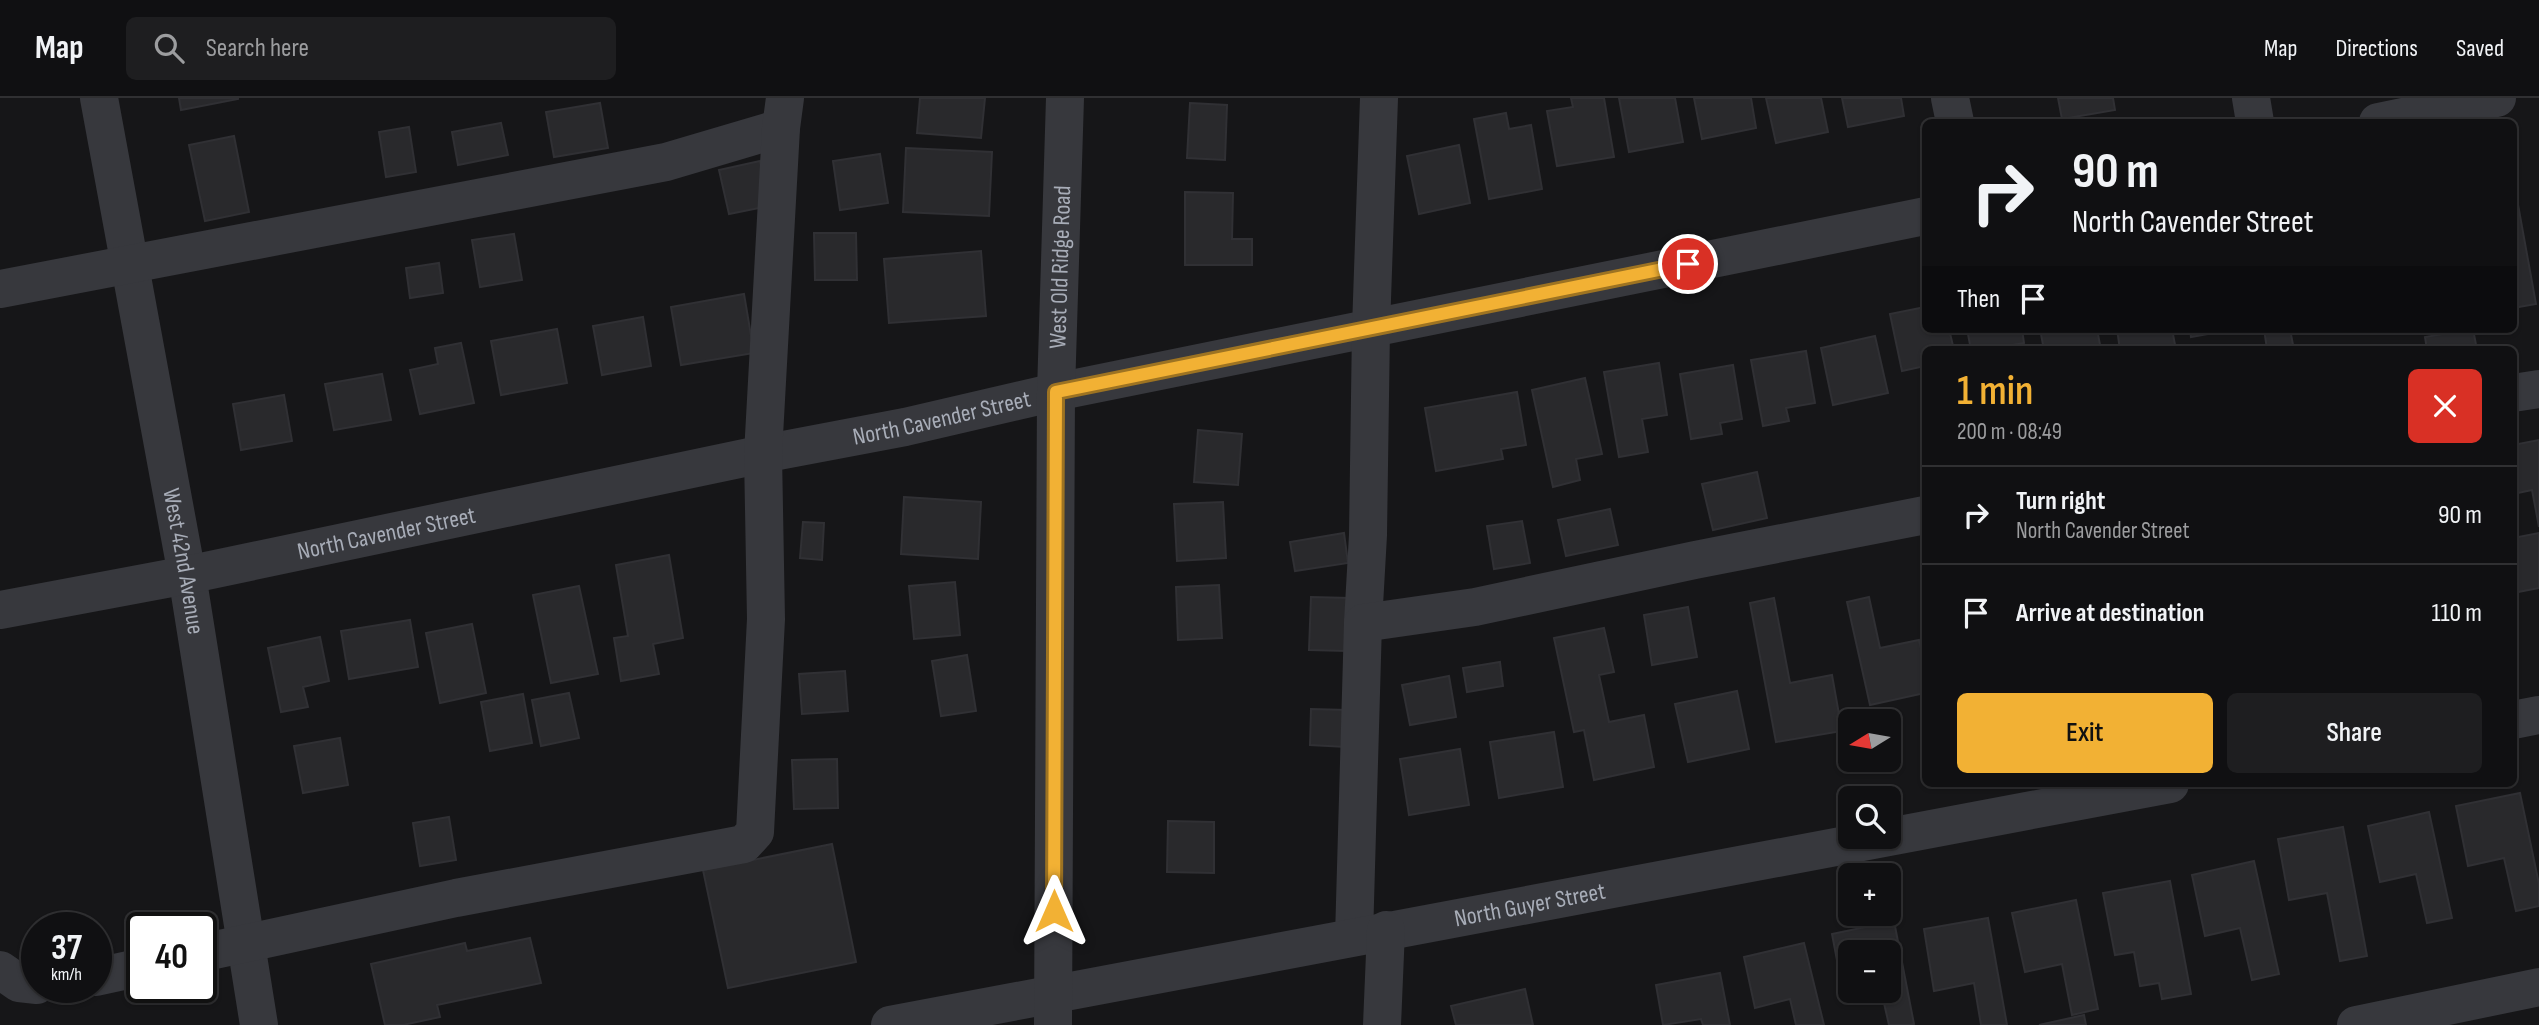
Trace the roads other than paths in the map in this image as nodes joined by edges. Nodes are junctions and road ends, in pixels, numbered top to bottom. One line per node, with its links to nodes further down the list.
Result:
1 (99, 98): 12 (street, West 42nd Avenue)
2 (1065, 98): 16 (street, West Old Ridge Road)
3 (1379, 98): 14 (street)
4 (1950, 98): 8 (street)
5 (2251, 98): 9 (street)
6 (2497, 98): 10 (street)
7 (783, 113): 12 (street); 18 (street)
8 (1954, 119)
9 (2254, 119)
10 (2393, 119)
11 (1922, 217): 14 (street, North Cavender Street)
12 (130, 266): 13 (street); 20 (street, West 42nd Avenue)
13 (0, 289)
14 (1371, 328): 16 (street, North Cavender Street); 22 (street)
15 (2539, 389): 17 (street)
16 (1056, 392): 18 (street, North Cavender Street); 32 (street, West Old Ridge Road)
17 (2517, 392)
18 (763, 454): 20 (street, North Cavender Street); 27 (street)
19 (1922, 515): 22 (street)
20 (187, 575): 21 (street, North Cavender Street); 27 (street, West 42nd Avenue)
21 (0, 610)
22 (1363, 623): 26 (street)
23 (2539, 715): 24 (street)
24 (2517, 719)
25 (2154, 787): 26 (street, North Guyer Street)
26 (1370, 934): 32 (street, North Guyer Street); 35 (street)
27 (246, 944): 28 (street); 33 (street, West 42nd Avenue)
28 (217, 950)
29 (0, 970): 30 (street)
30 (21, 983)
31 (2539, 988): 36 (street)
32 (1053, 1009): 34 (street, North Guyer Street)
33 (259, 1025)
34 (890, 1025)
35 (1382, 1025)
36 (2356, 1025)

